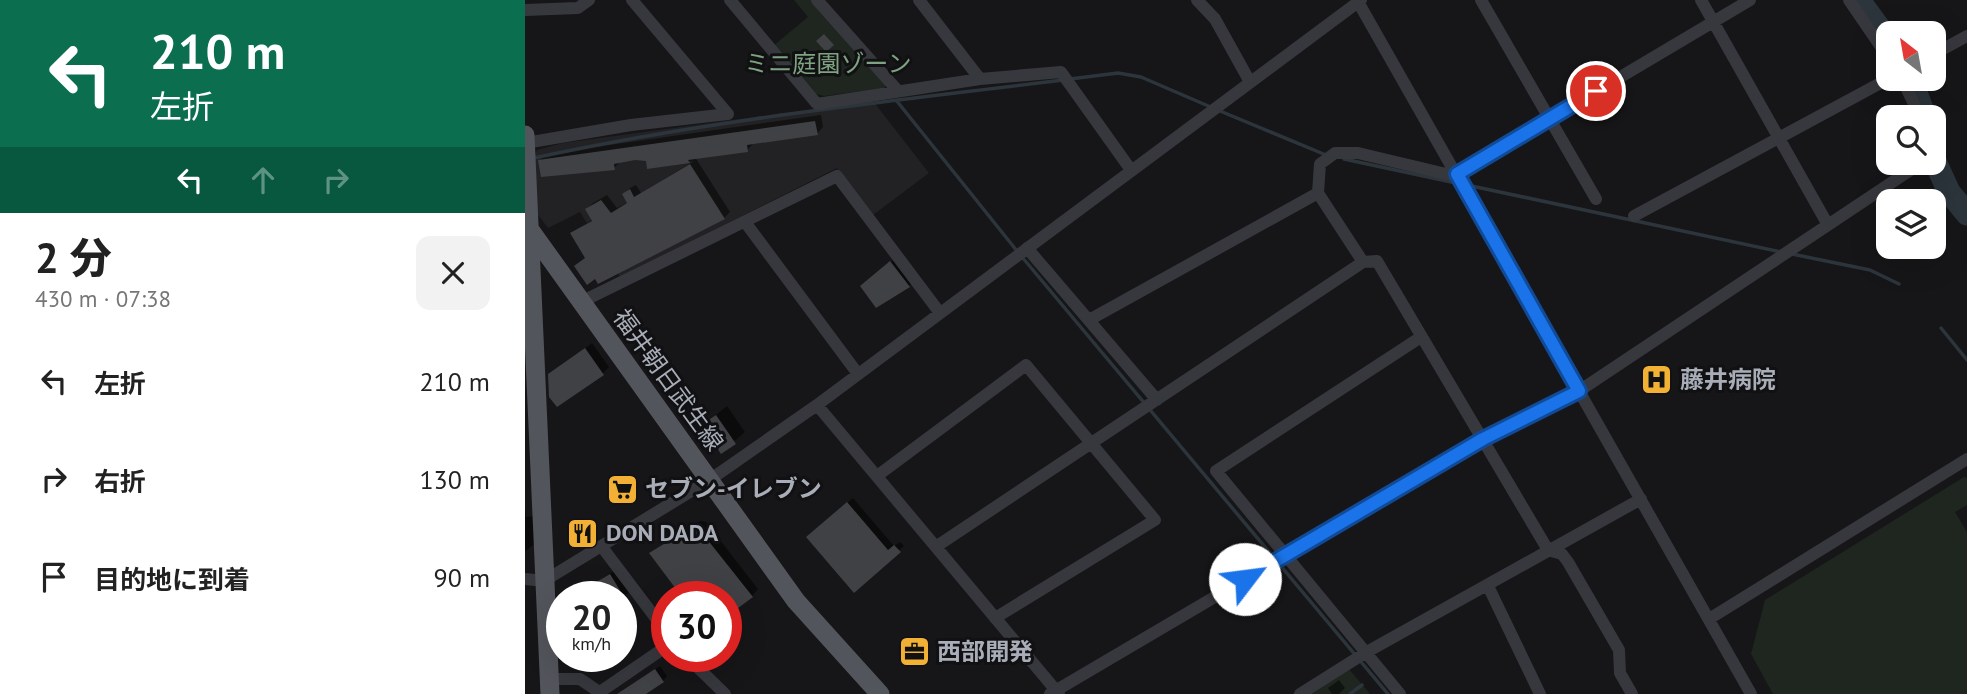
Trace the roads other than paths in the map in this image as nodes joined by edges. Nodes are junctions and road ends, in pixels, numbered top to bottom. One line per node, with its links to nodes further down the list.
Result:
1 (589, 0): 12 (street)
2 (632, 0): 24 (street)
3 (817, 0): 20 (street)
4 (919, 0): 17 (street)
5 (1197, 0): 18 (street)
6 (1481, 0): 21 (street)
7 (1701, 0): 13 (street)
8 (1750, 0): 13 (street)
9 (1849, 0): 15 (street)
10 (1359, 1): 18 (street); 26 (street)
11 (737, 2): 20 (street)
12 (525, 10)
13 (1713, 22): 21 (street); 23 (street)
14 (1967, 36): 16 (street)
15 (1876, 39)
16 (1946, 47)
17 (979, 79): 20 (street); 25 (street)
18 (1250, 82): 25 (street)
19 (1876, 85): 23 (street)
20 (898, 92)
21 (1549, 118): 26 (street); 29 (street)
22 (525, 135): 24 (main road)
23 (1779, 138): 30 (street); 32 (street)
24 (526, 144): 33 (main road)
25 (1131, 170): 34 (street)
26 (1458, 175): 28 (street); 42 (street)
27 (1903, 175): 32 (street)
28 (1318, 193): 35 (street); 39 (street)
29 (1596, 199)
30 (1635, 216)
31 (745, 222): 37 (street); 38 (street); 41 (street)
32 (1828, 225): 42 (street)
33 (527, 226): 36 (main road); 37 (main road, 福井朝日武生線)
34 (1027, 248): 38 (street); 39 (street)
35 (1363, 262): 40 (street); 43 (street)
36 (528, 299): 55 (main road)
37 (581, 302): 49 (main road, 福井朝日武生線)
38 (940, 313): 41 (street)
39 (1089, 320): 43 (street)
40 (1421, 337): 45 (street); 54 (street)
41 (858, 374): 44 (street)
42 (1579, 391): 45 (street); 50 (street)
43 (1157, 400): 46 (street)
44 (817, 405): 48 (street); 49 (street)
45 (1483, 439): 53 (street); 54 (street)
46 (1092, 443): 48 (street); 51 (street); 58 (street)
47 (1967, 459): 59 (street)
48 (877, 476): 51 (street)
49 (711, 479): 52 (street); 67 (main road, 福井朝日武生線)
50 (1641, 499): 53 (street); 59 (street)
51 (937, 546): 58 (street)
52 (602, 547): 55 (street); 57 (street)
53 (1548, 550): 56 (street); 71 (street)
54 (1285, 556): 60 (street); 66 (street)
55 (534, 580): 63 (main road)
56 (1487, 586): 60 (street); 70 (street)
57 (651, 613)
58 (995, 618): 66 (street)
59 (1709, 619): 72 (street)
60 (1365, 653): 68 (street); 69 (street)
61 (651, 657): 65 (street)
62 (701, 672): 64 (street)
63 (549, 686): 65 (street)
64 (719, 692)
65 (601, 693)
66 (1055, 693)
67 (880, 694)
68 (1300, 694)
69 (1400, 694)
70 (1540, 694)
71 (1632, 694)
72 (1751, 694)

